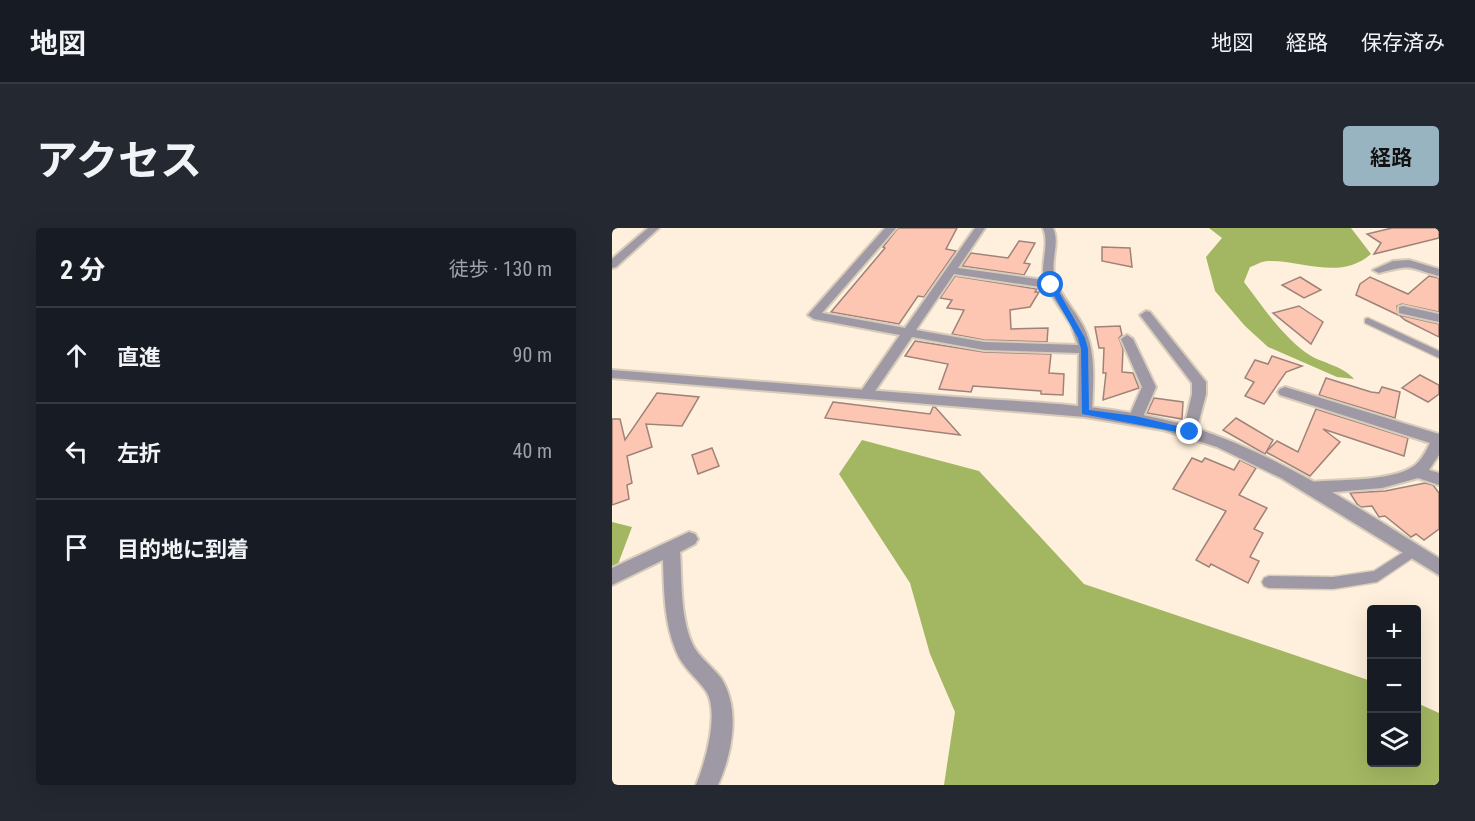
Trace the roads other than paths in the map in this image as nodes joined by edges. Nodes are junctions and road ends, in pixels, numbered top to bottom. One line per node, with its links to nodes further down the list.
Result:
1 (654, 228): 5 (street)
2 (891, 228): 14 (street)
3 (980, 228): 6 (street)
4 (1048, 228): 9 (street)
5 (612, 264)
6 (952, 270): 9 (street); 14 (street)
7 (1379, 270): 8 (street)
8 (1439, 273)
9 (1051, 285): 16 (street)
10 (1403, 310): 12 (street)
11 (1146, 315): 23 (street)
12 (1439, 318)
13 (1368, 321): 17 (lane)
14 (910, 332): 16 (street); 20 (street)
15 (1127, 339): 22 (street)
16 (1084, 349): 21 (street)
17 (1439, 355)
18 (612, 374): 20 (street)
19 (1285, 392): 24 (street)
20 (866, 394): 21 (street)
21 (1085, 412): 22 (street)
22 (1135, 419): 23 (street)
23 (1190, 432): 27 (street)
24 (1439, 440): 25 (street)
25 (1417, 472): 26 (street); 27 (street)
26 (1439, 479)
27 (1311, 488): 30 (street)
28 (689, 539): 29 (street)
29 (671, 549): 32 (street); 34 (street)
30 (1413, 550): 31 (street); 33 (lane)
31 (1439, 567)
32 (612, 577)
33 (1269, 582)
34 (707, 785)

